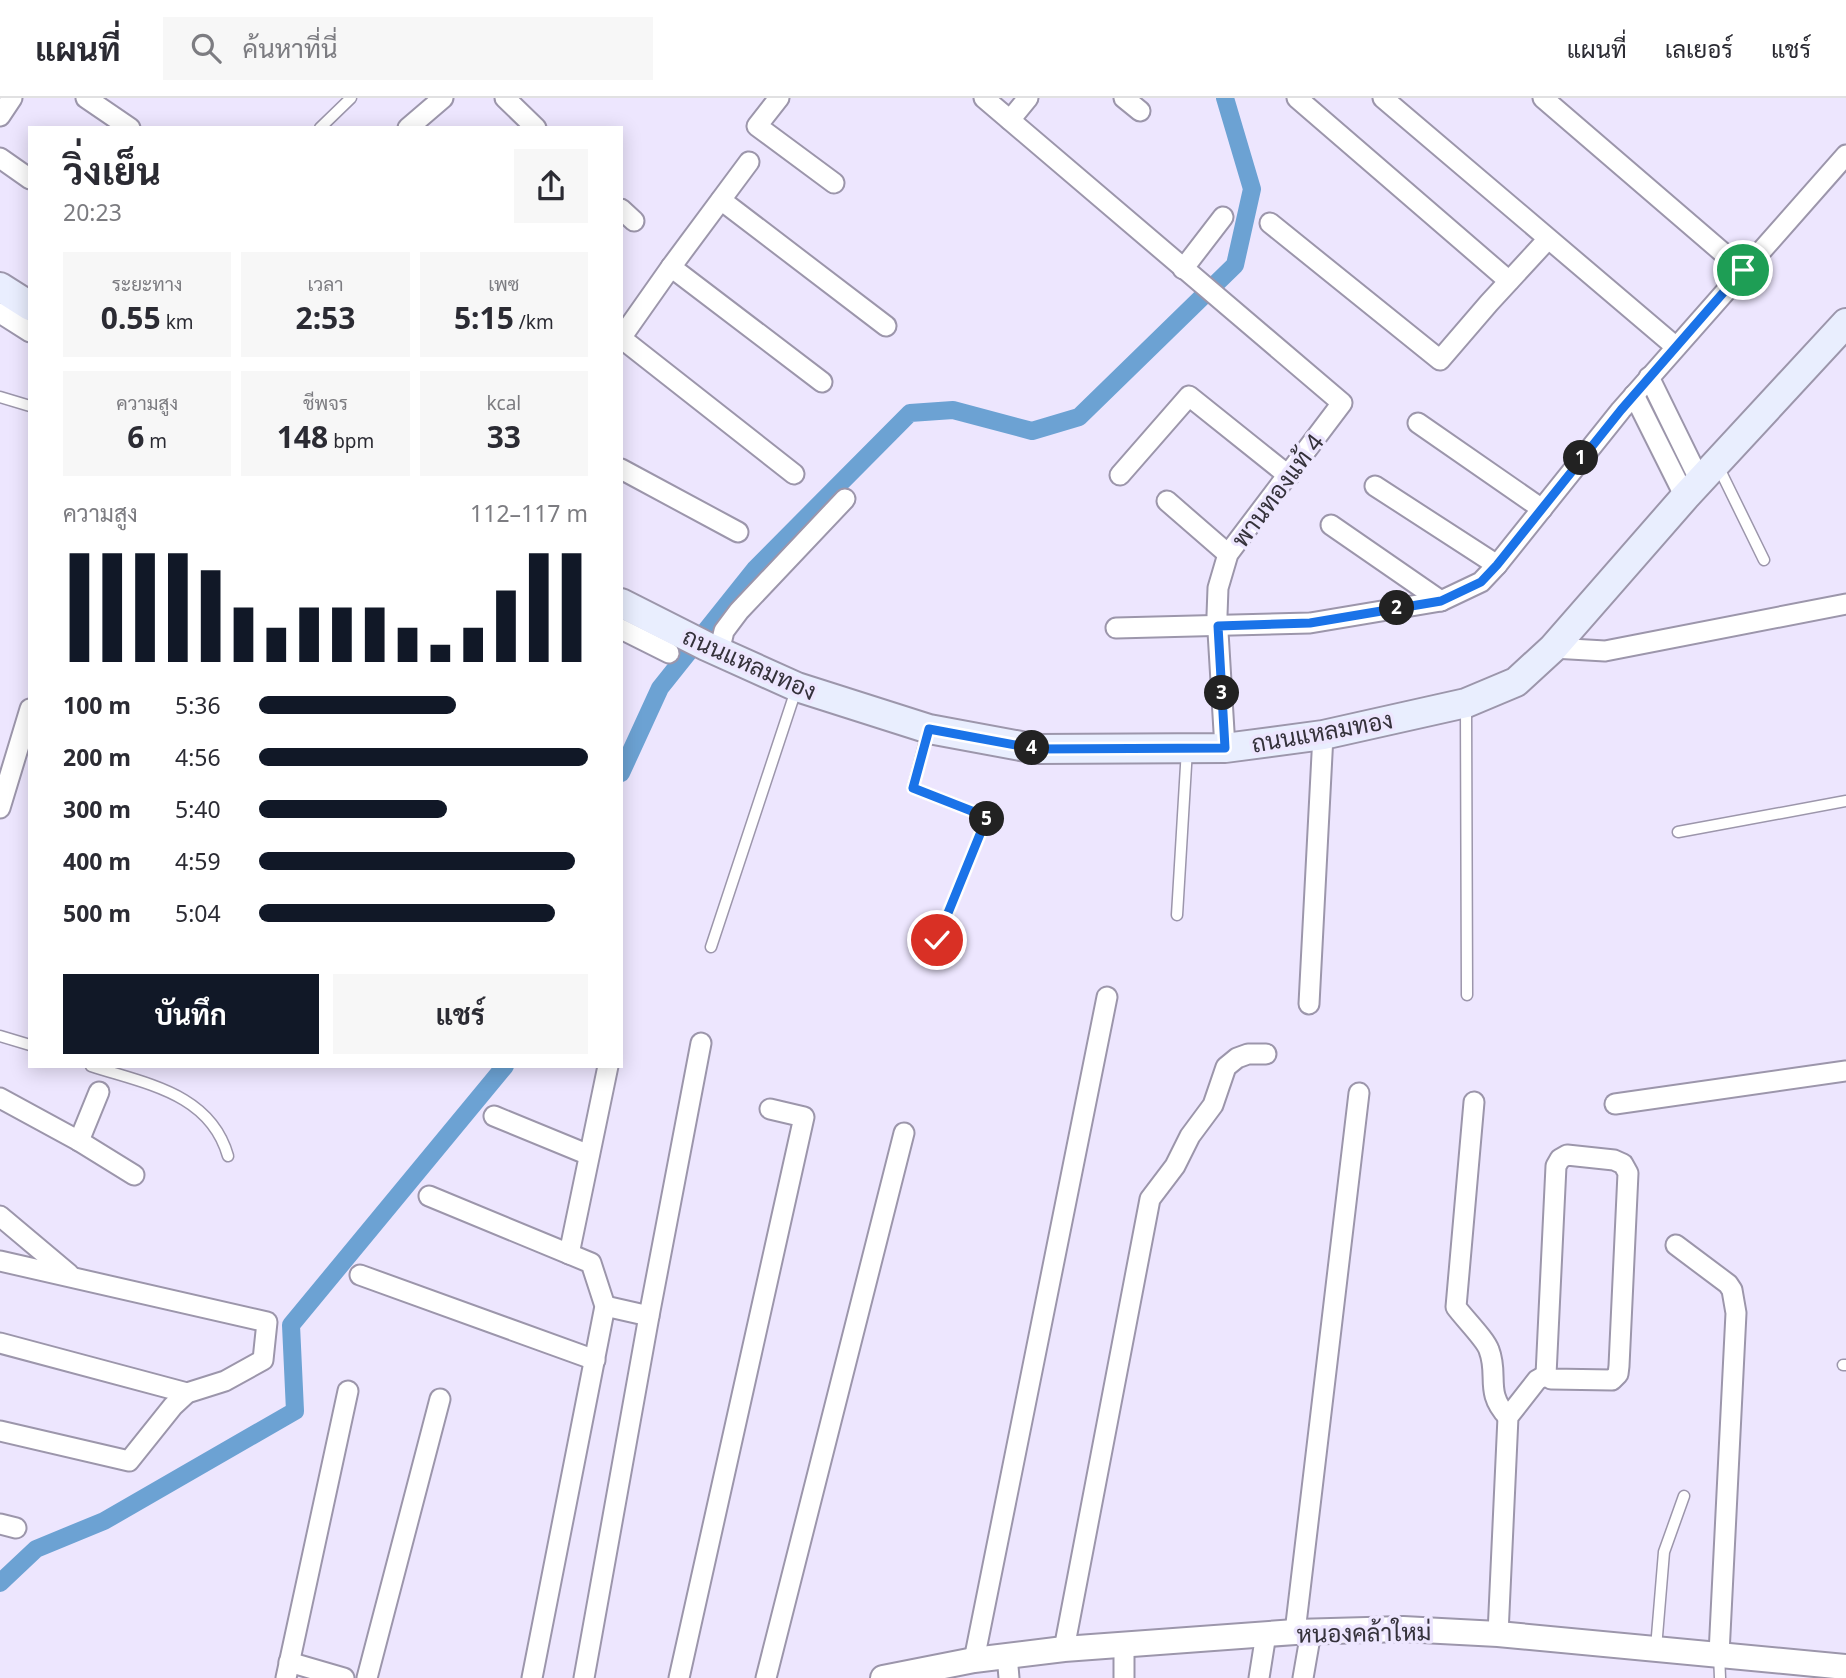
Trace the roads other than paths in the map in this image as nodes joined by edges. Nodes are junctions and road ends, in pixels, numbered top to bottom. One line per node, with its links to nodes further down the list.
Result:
1 (12, 98): 14 (street)
2 (86, 98): 16 (street)
3 (351, 98): 17 (lane)
4 (443, 98): 18 (street)
5 (505, 98): 19 (street)
6 (779, 98): 24 (street)
7 (984, 98): 15 (street)
8 (1028, 98): 15 (street)
9 (1124, 98): 13 (street)
10 (1297, 98): 32 (street)
11 (1383, 98): 28 (street)
12 (1543, 98): 30 (street)
13 (1140, 111)
14 (0, 116)
15 (1010, 120): 31 (street)
16 (127, 126)
17 (322, 126)
18 (413, 126)
19 (534, 126)
20 (1846, 155): 30 (street)
21 (0, 158): 23 (street)
22 (749, 162): 25 (street)
23 (28, 178)
24 (834, 183)
25 (720, 201): 29 (street); 36 (street)
26 (1223, 217): 31 (street)
27 (1270, 223): 32 (street)
28 (1548, 239): 32 (street); 41 (street)
29 (671, 267): 39 (street); 43 (street)
30 (1743, 270): 41 (street)
31 (1189, 275): 51 (street, พานทองแท้ 4)
32 (1509, 281)
33 (0, 286): 34 (main road)
34 (28, 305)
35 (0, 313): 37 (street)
36 (886, 326)
37 (28, 331)
38 (1840, 333): 52 (main road, ถนนแหลมทอง)
39 (623, 335)
40 (623, 340): 49 (street)
41 (1676, 347): 42 (street)
42 (1649, 377): 44 (street); 52 (street)
43 (822, 383)
44 (1634, 395): 52 (street); 56 (street)
45 (0, 397): 46 (lane)
46 (28, 405)
47 (1418, 423): 56 (street)
48 (623, 470): 58 (street)
49 (794, 474)
50 (1120, 475): 51 (street)
51 (1289, 476): 59 (street, พานทองแท้ 4)
52 (1700, 480): 60 (lane); 69 (main road, ถนนแหลมทอง)
53 (1375, 486): 61 (street)
54 (845, 499): 70 (street)
55 (1167, 501): 59 (street)
56 (1542, 509): 61 (street)
57 (1331, 525): 62 (street)
58 (738, 532)
59 (1228, 554): 65 (street, พานทองแท้ 4)
60 (1764, 560)
61 (1497, 565): 62 (street)
62 (1441, 601): 65 (street)
63 (623, 604): 68 (main road, ถนนแหลมทอง)
64 (1846, 604): 69 (street)
65 (1218, 626): 66 (street); 76 (street, พานทองแท้ 4)
66 (1115, 628)
67 (623, 630): 68 (street)
68 (673, 642): 70 (main road, ถนนแหลมทอง)
69 (1553, 648): 72 (main road, ถนนแหลมทอง)
70 (713, 649): 71 (main road, ถนนแหลมทอง)
71 (797, 687): 73 (main road, ถนนแหลมทอง); 83 (lane)
72 (1466, 703): 75 (main road, ถนนแหลมทอง); 84 (lane)
73 (929, 729): 77 (main road, ถนนแหลมทอง); 82 (lane)
74 (26, 733): 79 (street)
75 (1323, 735): 76 (main road, ถนนแหลมทอง); 86 (street)
76 (1225, 748): 77 (main road, ถนนแหลมทอง)
77 (1187, 749): 81 (lane)
78 (1846, 801): 80 (lane)
79 (0, 808)
80 (1678, 832)
81 (1177, 915)
82 (937, 940)
83 (711, 947)
84 (1467, 995)
85 (1107, 997): 130 (street)
86 (1309, 1004)
87 (0, 1036): 89 (lane)
88 (701, 1043): 114 (street)
89 (28, 1044)
90 (1266, 1054): 129 (street)
91 (97, 1068): 104 (lane)
92 (608, 1068): 103 (street)
93 (1846, 1071): 98 (street)
94 (99, 1092): 102 (street)
95 (1359, 1093): 124 (street)
96 (0, 1098): 102 (street)
97 (1474, 1102): 121 (street)
98 (1615, 1104)
99 (770, 1109): 140 (street)
100 (495, 1116): 103 (street)
101 (904, 1133): 141 (street)
102 (79, 1141): 105 (street)
103 (589, 1155): 109 (street)
104 (228, 1156)
105 (134, 1175)
106 (429, 1196): 109 (street)
107 (0, 1216): 112 (street)
108 (1675, 1245): 131 (street)
109 (569, 1254): 113 (street)
110 (0, 1261): 112 (street)
111 (360, 1275): 116 (street)
112 (73, 1277): 119 (street)
113 (605, 1306): 114 (street); 116 (street)
114 (649, 1316): 139 (street)
115 (0, 1343): 119 (street)
116 (595, 1360): 138 (street)
117 (1546, 1375): 117 (street); 121 (street)
118 (348, 1391): 134 (street)
119 (187, 1393): 122 (street)
120 (440, 1399): 137 (street)
121 (1507, 1417): 126 (street)
122 (0, 1431)
123 (1684, 1496): 128 (lane)
124 (1303, 1632): 125 (street, หนองคล้าใหม่); 126 (street, หนองคล้าใหม่); 135 (street)
125 (1266, 1634): 127 (street, หนองคล้าใหม่); 144 (street)
126 (1498, 1634): 128 (street, หนองคล้าใหม่)
127 (1124, 1644): 129 (street, หนองคล้าใหม่); 143 (street)
128 (1656, 1648): 131 (street, หนองคล้าใหม่)
129 (1064, 1649): 132 (street, หนองคล้าใหม่)
130 (974, 1660): 132 (street, หนองคล้าใหม่); 142 (street, หนองคล้าใหม่)
131 (1719, 1666): 133 (street, หนองคล้าใหม่)
132 (1008, 1667)
133 (1846, 1667)
134 (287, 1670): 136 (street)
135 (1305, 1677)
136 (344, 1678)
137 (367, 1678)
138 (532, 1678)
139 (584, 1678)
140 (679, 1678)
141 (766, 1678)
142 (883, 1678)
143 (1124, 1678)
144 (1259, 1678)

